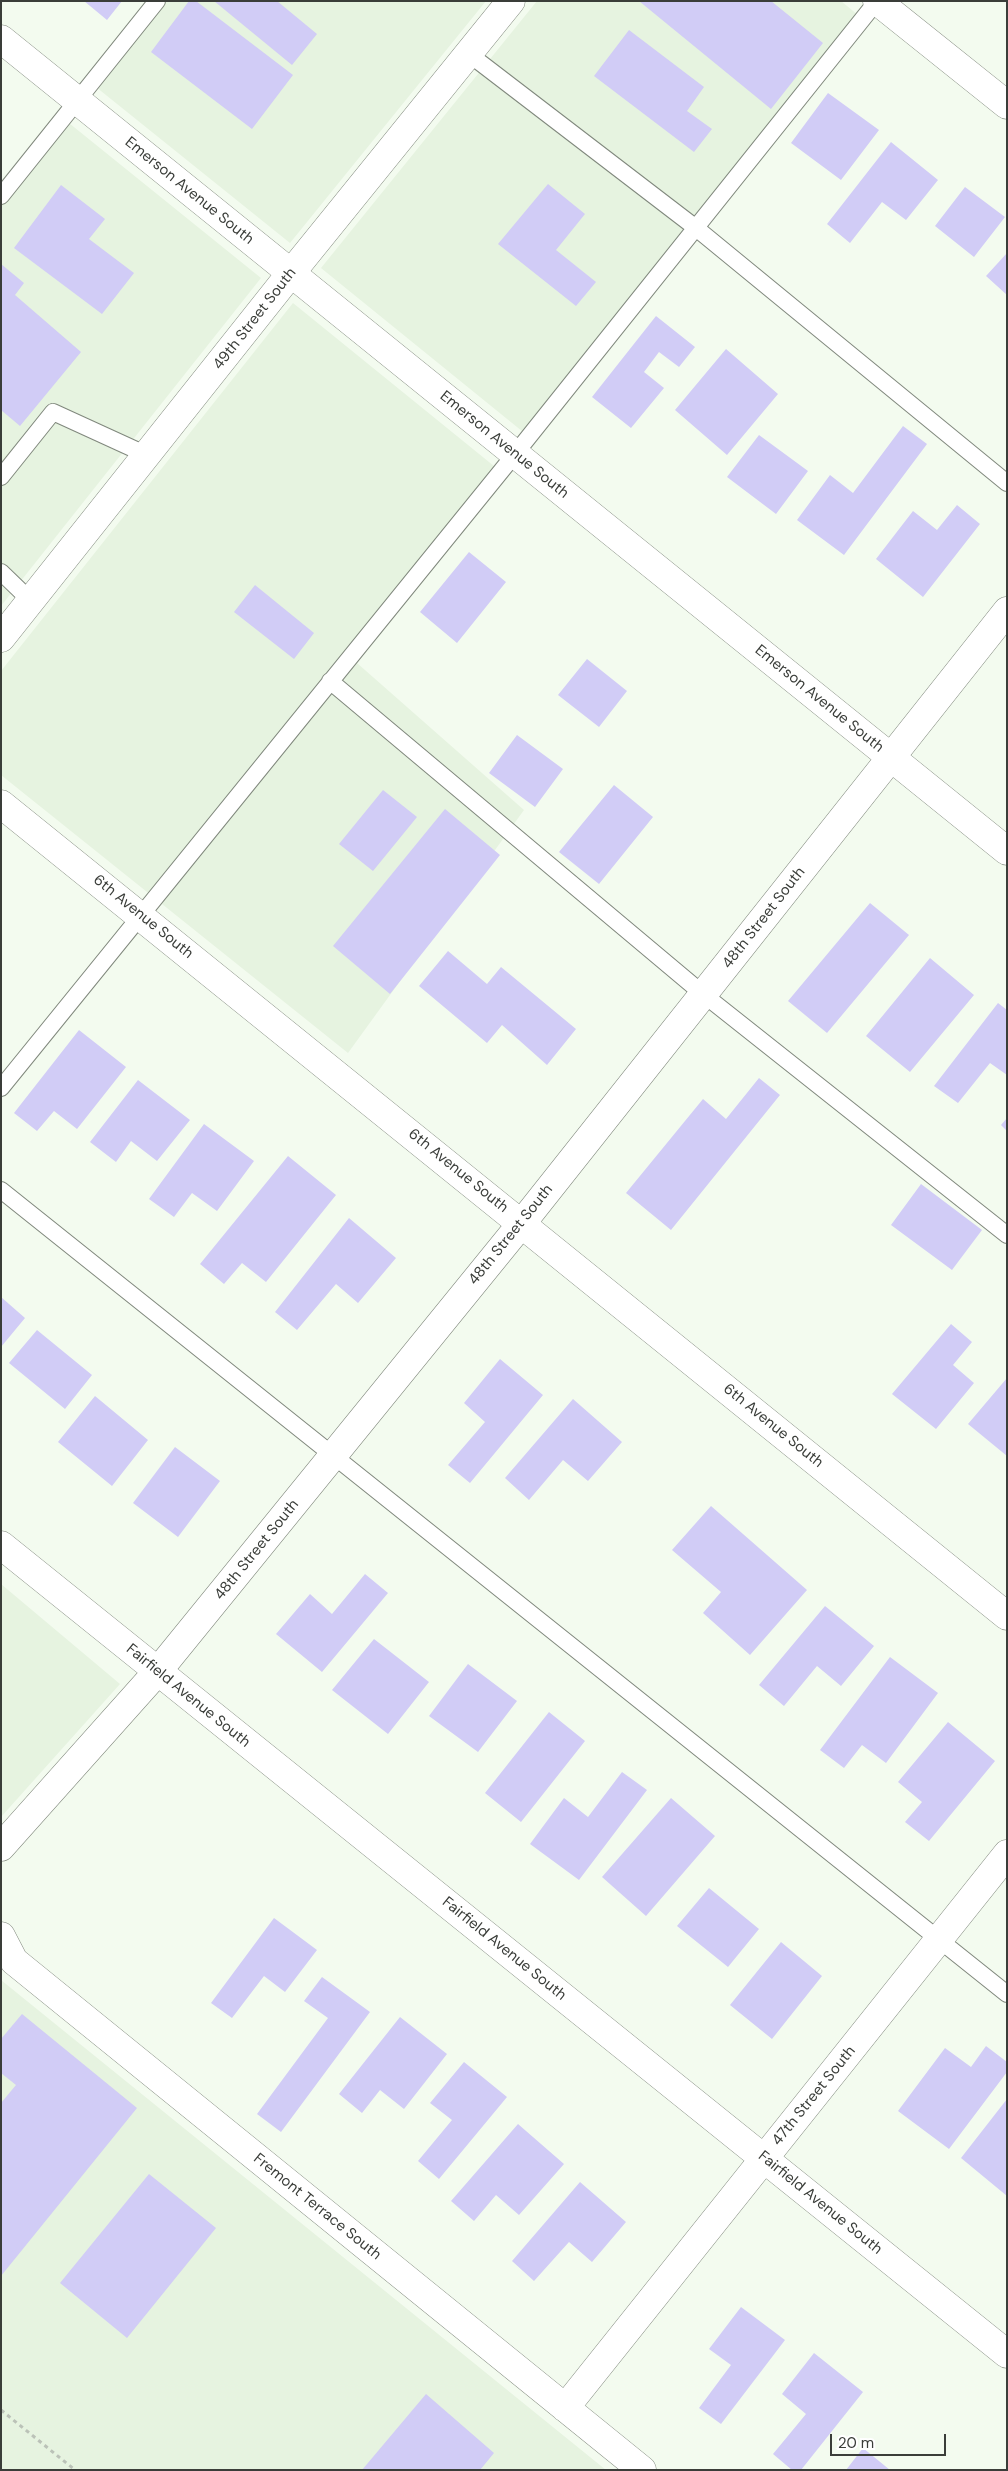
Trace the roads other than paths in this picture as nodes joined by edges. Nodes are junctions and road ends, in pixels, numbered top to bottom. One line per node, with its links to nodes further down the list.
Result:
1 (157, 1): 6 (lane)
2 (512, 1): 5 (street, 49th Street South)
3 (877, 1): 7 (street); 9 (lane)
4 (1, 39): 6 (street, Emerson Avenue South)
5 (468, 54): 9 (lane); 10 (street, 49th Street South)
6 (78, 101): 8 (lane); 10 (street, Emerson Avenue South)
7 (1007, 105)
8 (1, 196)
9 (696, 228): 11 (lane); 14 (lane)
10 (291, 273): 11 (street, Emerson Avenue South); 12 (street, 49th Street South)
11 (515, 454): 19 (lane); 20 (street, Emerson Avenue South)
12 (147, 455): 13 (lane); 16 (street, 49th Street South)
13 (1, 477)
14 (1007, 483)
15 (1, 572): 16 (lane)
16 (31, 601): 18 (street, 49th Street South)
17 (1007, 611): 20 (street, 48th Street South)
18 (1, 638)
19 (330, 682): 23 (lane); 24 (lane)
20 (891, 757): 22 (street, Emerson Avenue South); 24 (street, 48th Street South)
21 (1, 804): 23 (street, 6th Avenue South)
22 (1007, 850)
23 (140, 915): 25 (lane); 27 (street, 6th Avenue South)
24 (703, 994): 27 (street, 48th Street South); 28 (lane)
25 (1, 1088)
26 (1, 1190): 29 (lane)
27 (522, 1223): 29 (street, 48th Street South); 31 (street, 6th Avenue South)
28 (1007, 1235)
29 (334, 1455): 32 (street, 48th Street South); 36 (lane)
30 (1, 1545): 32 (street, Fairfield Avenue South)
31 (1007, 1616)
32 (158, 1672): 33 (street, 48th Street South); 38 (street, Fairfield Avenue South)
33 (1, 1847)
34 (1007, 1854): 36 (street, 47th Street South)
35 (1, 1936): 40 (street, Fremont Terrace South)
36 (939, 1939): 37 (lane); 38 (street, 47th Street South)
37 (1007, 1994)
38 (764, 2158): 39 (street, Fairfield Avenue South); 40 (street, 47th Street South)
39 (1007, 2354)
40 (565, 2408): 41 (street, Fremont Terrace South)
41 (642, 2470)

